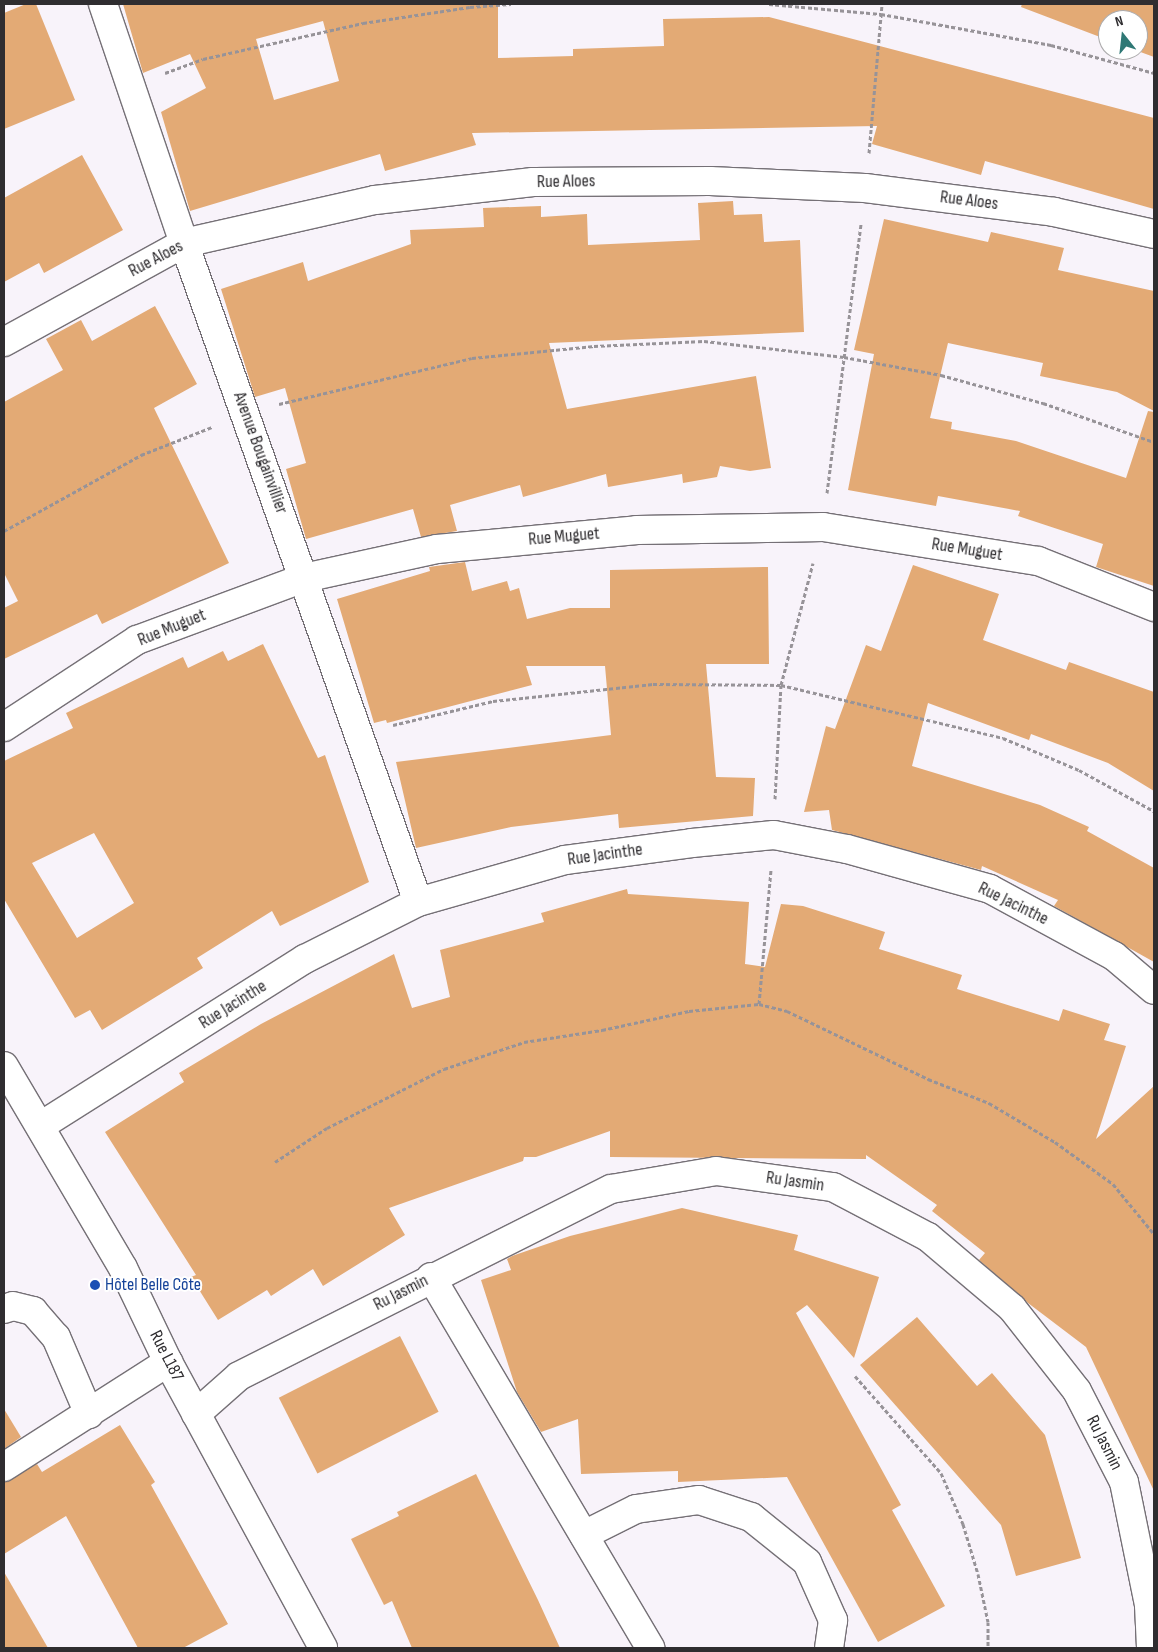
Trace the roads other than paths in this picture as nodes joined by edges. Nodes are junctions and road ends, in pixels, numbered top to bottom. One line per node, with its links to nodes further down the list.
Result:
1 (103, 4): 3 (street, Avenue Bougainvillier)
2 (1154, 234): 3 (street, Rue Aloes)
3 (184, 242): 4 (street, Rue Aloes); 5 (street, Avenue Bougainvillier)
4 (4, 342)
5 (304, 578): 6 (street, Rue Muguet); 7 (street, Rue Muguet); 8 (street, Avenue Bougainvillier)
6 (1154, 607)
7 (4, 727)
8 (418, 902): 9 (street, Rue Jacinthe); 11 (street, Rue Jacinthe)
9 (1154, 990)
10 (4, 1066): 11 (street, Rue L187)
11 (42, 1126): 14 (street, Rue L187)
12 (431, 1277): 16 (street, Ru Jasmin); 18 (street); 22 (street, Ru Jasmin)
13 (4, 1309): 15 (street)
14 (168, 1362): 15 (street); 16 (street, Rue L187)
15 (88, 1414): 17 (street)
16 (196, 1414): 19 (street, Rue L187)
17 (4, 1467)
18 (584, 1536): 20 (street); 21 (street)
19 (324, 1648)
20 (650, 1648)
21 (829, 1648)
22 (1151, 1648)

